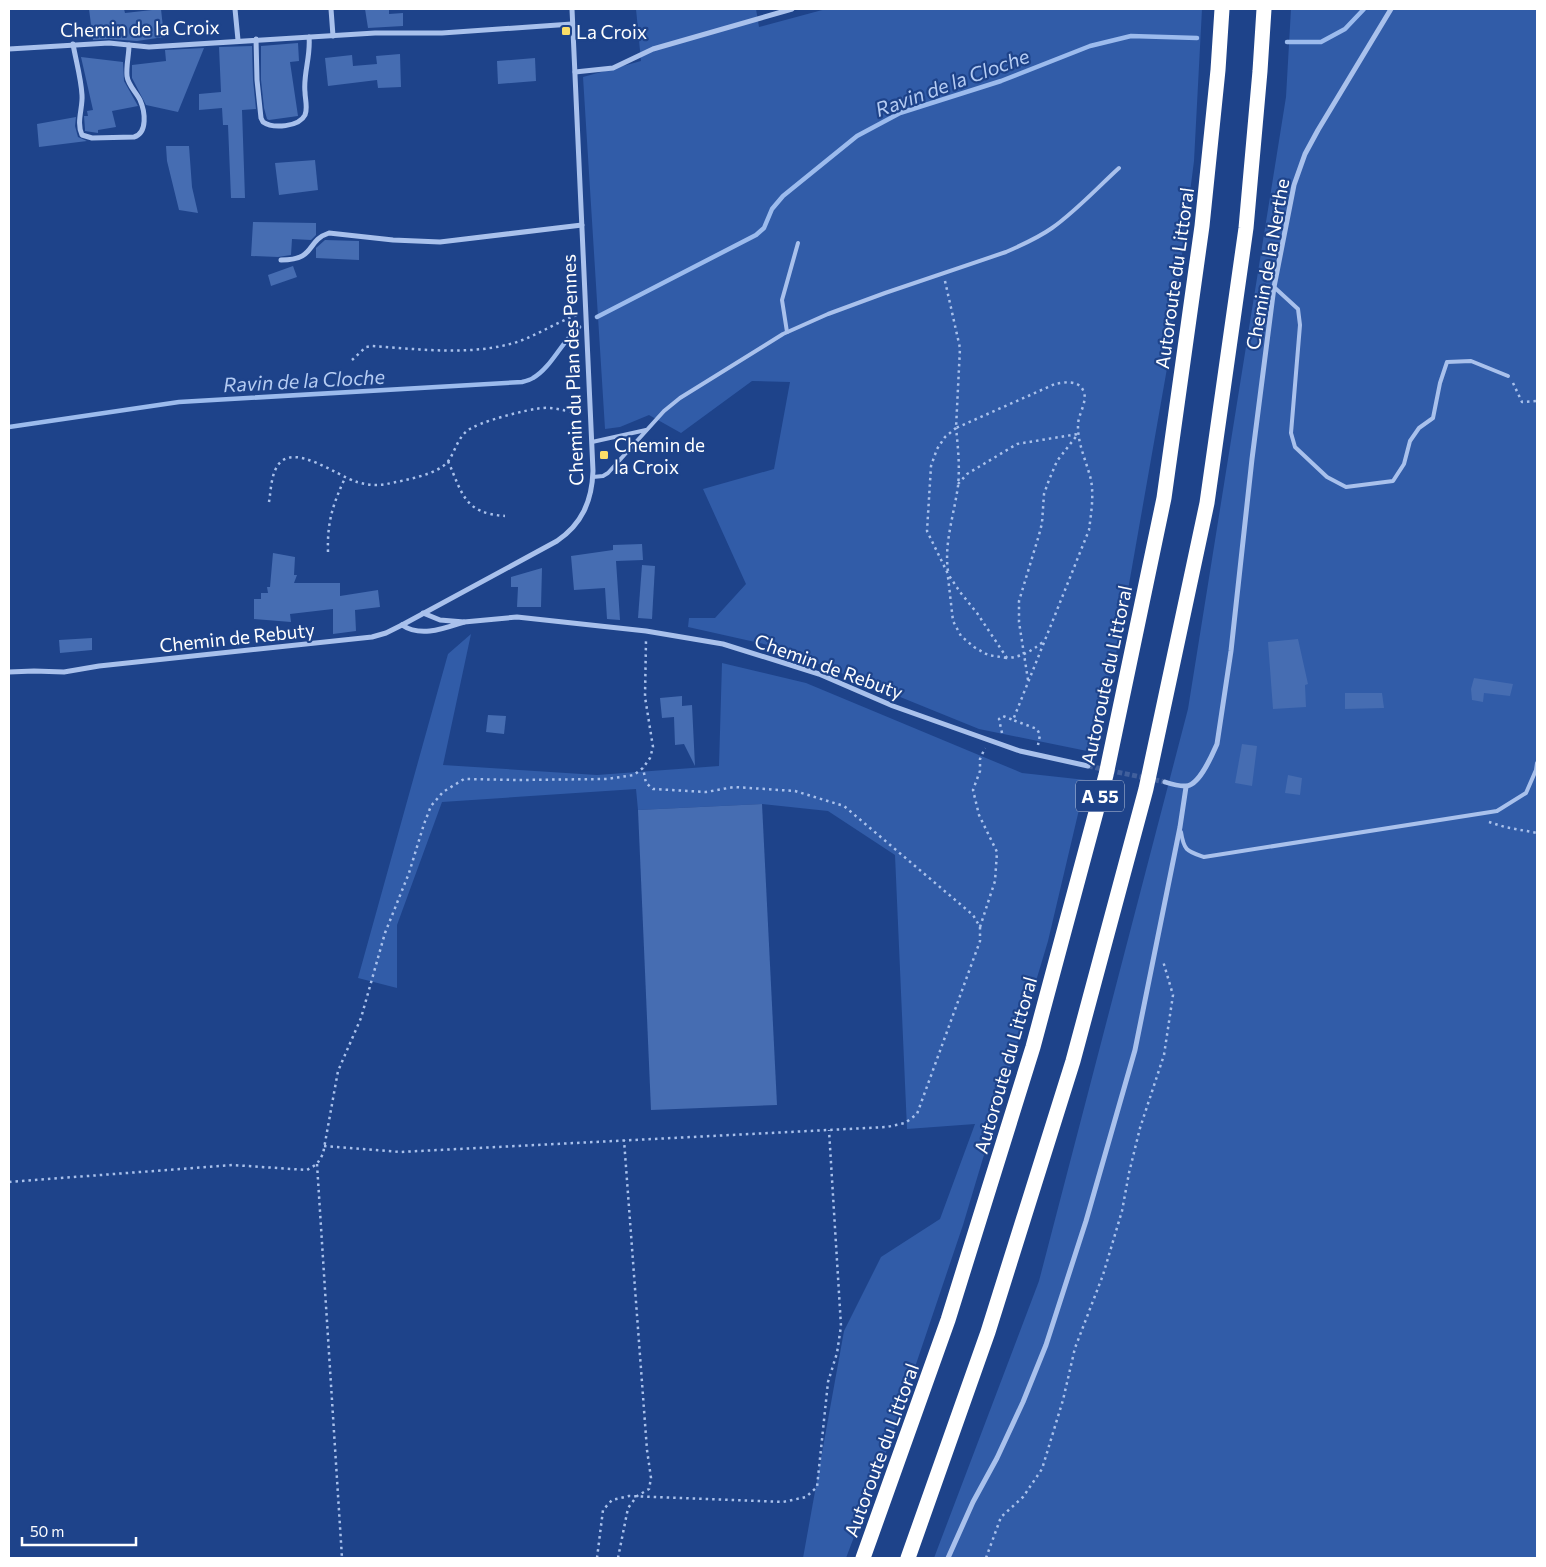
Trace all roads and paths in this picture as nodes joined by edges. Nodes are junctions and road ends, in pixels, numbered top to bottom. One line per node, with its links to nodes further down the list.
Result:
1 (234, 9): 12 (street)
2 (331, 9): 9 (street)
3 (572, 9): 8 (street, Chemin du Plan des Pennes)
4 (792, 9): 16 (street)
5 (1222, 9): 73 (highway, Autoroute du Littoral / A 55)
6 (1264, 9): 74 (highway, A 55)
7 (1391, 9): 22 (street, Chemin de la Nerthe)
8 (572, 24): 9 (street, Chemin de la Croix); 16 (street, Chemin du Plan des Pennes)
9 (333, 36): 10 (street, Chemin de la Croix)
10 (309, 37): 11 (street, Chemin de la Croix); 11 (street)
11 (256, 39): 12 (street, Chemin de la Croix)
12 (238, 40): 14 (street, Chemin de la Croix)
13 (73, 44): 14 (street, Chemin de la Croix); 14 (street); 15 (street, Chemin de la Croix)
14 (129, 45)
15 (9, 49)
16 (575, 72): 18 (street, Chemin du Plan des Pennes)
17 (1120, 168): 21 (lane)
18 (582, 225): 20 (street); 23 (street, Chemin du Plan des Pennes)
19 (798, 243): 24 (lane)
20 (281, 260)
21 (944, 273): 24 (lane); 29 (path)
22 (1274, 287): 26 (lane); 58 (street, Chemin de la Nerthe)
23 (586, 315): 25 (path); 28 (street, Chemin du Plan des Pennes)
24 (787, 332): 30 (lane)
25 (352, 360)
26 (1508, 376): 27 (path)
27 (1537, 401)
28 (591, 413): 32 (street, Chemin du Plan des Pennes); 33 (path)
29 (956, 428): 31 (path); 36 (path); 40 (path)
30 (648, 429): 32 (lane); 34 (lane)
31 (1078, 434): 36 (path); 45 (path); 46 (path)
32 (592, 442): 34 (street, Chemin du Plan des Pennes)
33 (448, 461): 35 (path); 38 (path)
34 (593, 477): 41 (street, Chemin du Plan des Pennes)
35 (345, 478): 37 (path); 39 (path)
36 (958, 485): 40 (path)
37 (269, 502)
38 (505, 516)
39 (328, 552)
40 (948, 574): 47 (path); 47 (path)
41 (423, 613): 42 (street, Chemin de Rebuty); 43 (street, Chemin du Plan des Pennes)
42 (464, 622): 43 (street, Chemin de Rebuty); 44 (street, Chemin de Rebuty)
43 (402, 625): 48 (street, Chemin de Rebuty)
44 (646, 631): 51 (street, Chemin de Rebuty); 56 (path)
45 (1044, 642): 46 (path); 49 (path)
46 (1023, 655): 47 (path); 49 (path)
47 (1007, 658)
48 (9, 672)
49 (1028, 682): 50 (path)
50 (1013, 720): 52 (path); 53 (path)
51 (989, 740): 52 (street, Chemin de Rebuty); 62 (path)
52 (1002, 744): 53 (street, Chemin de Rebuty)
53 (1036, 754): 55 (street, Chemin de Rebuty)
54 (1537, 763): 59 (lane)
55 (1088, 766)
56 (643, 768): 62 (path); 66 (path)
57 (1165, 782): 58 (street)
58 (1186, 787): 60 (street)
59 (1472, 815): 60 (lane); 61 (path)
60 (1180, 827): 63 (street)
61 (1537, 833)
62 (980, 927): 64 (path)
63 (1157, 939): 75 (street); 76 (path)
64 (829, 1130): 65 (path); 69 (path)
65 (624, 1140): 66 (path); 69 (path)
66 (324, 1146): 67 (path)
67 (317, 1164): 68 (path); 70 (path)
68 (9, 1182)
69 (637, 1496): 71 (path); 72 (path)
70 (342, 1558)
71 (597, 1558)
72 (618, 1558)
73 (863, 1558)
74 (908, 1558)
75 (948, 1558)
76 (986, 1558)

